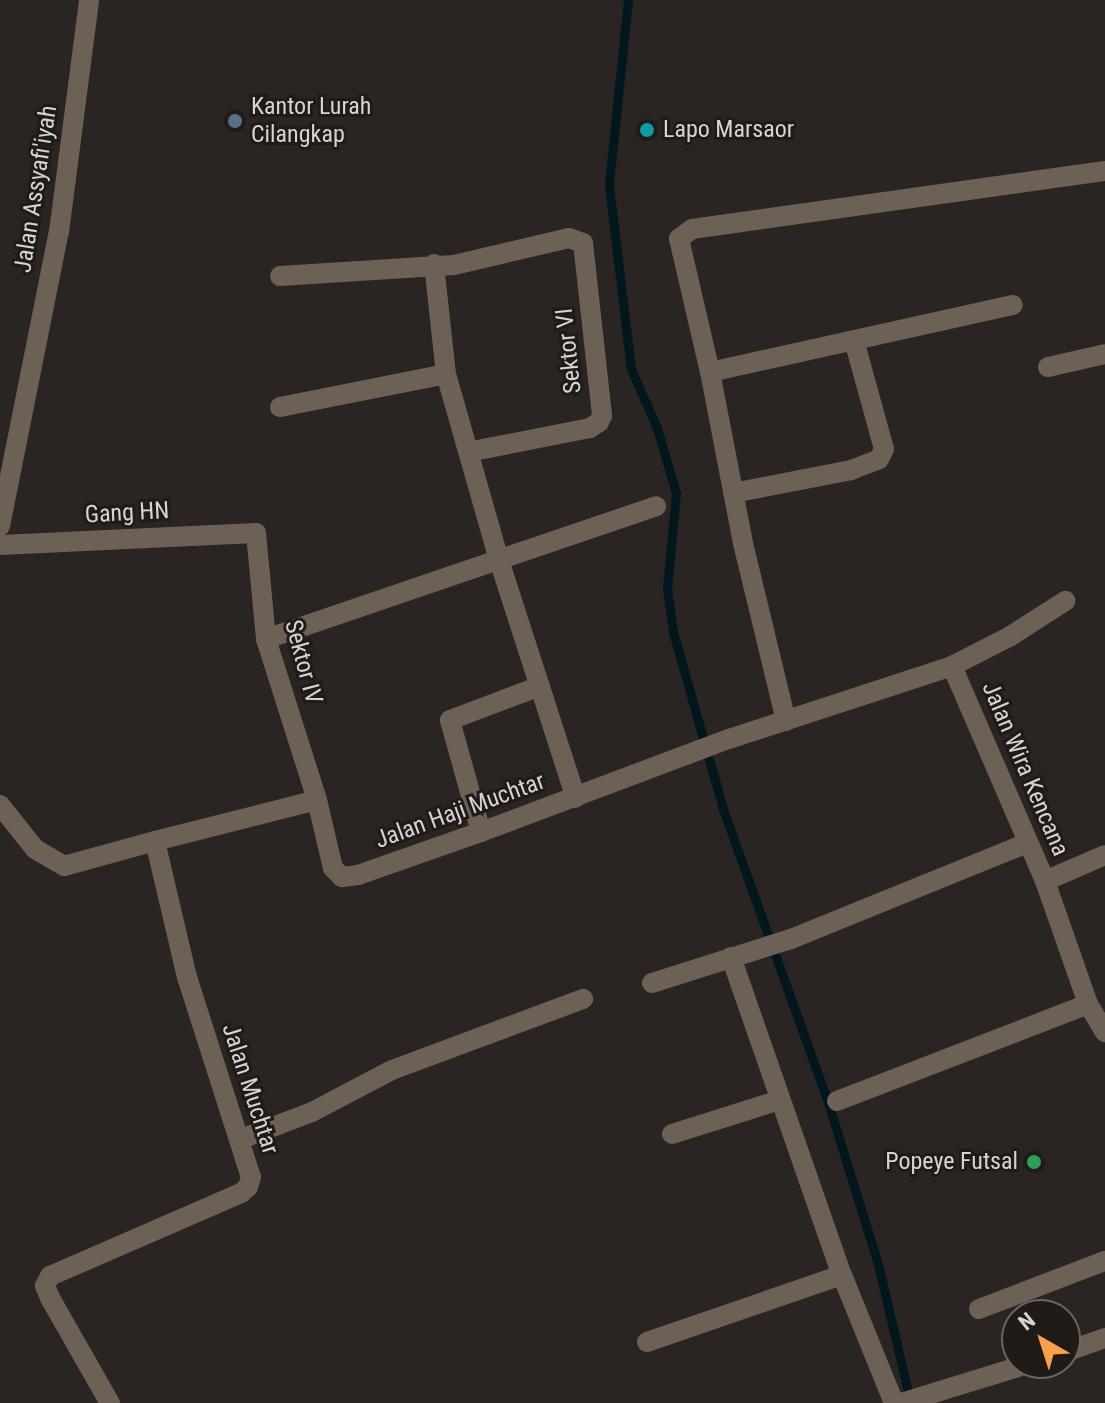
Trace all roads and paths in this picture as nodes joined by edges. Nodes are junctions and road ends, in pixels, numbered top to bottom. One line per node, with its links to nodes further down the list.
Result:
1 (89, 0): 15 (street, Jalan Assyafi'iyah)
2 (1105, 171): 9 (street)
3 (434, 264): 4 (street); 10 (street); 12 (street, Sektor VI)
4 (280, 276)
5 (1013, 305): 6 (street)
6 (854, 340): 9 (street); 13 (street)
7 (1105, 354): 8 (street)
8 (1048, 367)
9 (710, 372): 13 (street)
10 (446, 374): 11 (street); 12 (street)
11 (280, 407)
12 (468, 452): 18 (street)
13 (733, 493): 23 (street)
14 (656, 506): 18 (street)
15 (0, 526)
16 (256, 533): 17 (street, Gang HN); 20 (street, Sektor IV)
17 (0, 545)
18 (498, 557): 20 (street); 22 (street)
19 (1065, 601): 21 (street)
20 (266, 639): 26 (street, Sektor IV)
21 (952, 666): 23 (street, Jalan Wira Kencana); 30 (street, Jalan Wira Kencana)
22 (540, 686): 25 (street); 28 (street)
23 (786, 721): 24 (street, Jalan Wira Kencana)
24 (672, 760): 25 (street, Jalan Haji Muchtar)
25 (576, 798): 28 (street, Jalan Haji Muchtar)
26 (317, 800): 28 (street, Jalan Haji Muchtar); 29 (street)
27 (0, 805): 29 (street)
28 (481, 832)
29 (155, 841): 41 (street, Jalan Muchtar)
30 (1027, 843): 32 (street, Jalan Wira Kencana); 33 (street)
31 (1105, 855): 32 (street)
32 (1045, 881): 36 (street, Jalan Wira Kencana)
33 (731, 957): 34 (street); 38 (street)
34 (652, 983)
35 (583, 999): 41 (street)
36 (1088, 1004): 37 (street, Jalan Wira Kencana); 39 (street)
37 (1105, 1032)
38 (780, 1100): 40 (street); 43 (street)
39 (837, 1101)
40 (672, 1134)
41 (241, 1139): 49 (street, Jalan Muchtar)
42 (1105, 1261): 44 (street)
43 (842, 1275): 46 (street); 50 (street)
44 (979, 1309)
45 (1105, 1338): 47 (street)
46 (647, 1342)
47 (1081, 1346)
48 (1001, 1373): 51 (street)
49 (110, 1403)
50 (894, 1403)
51 (902, 1403)

